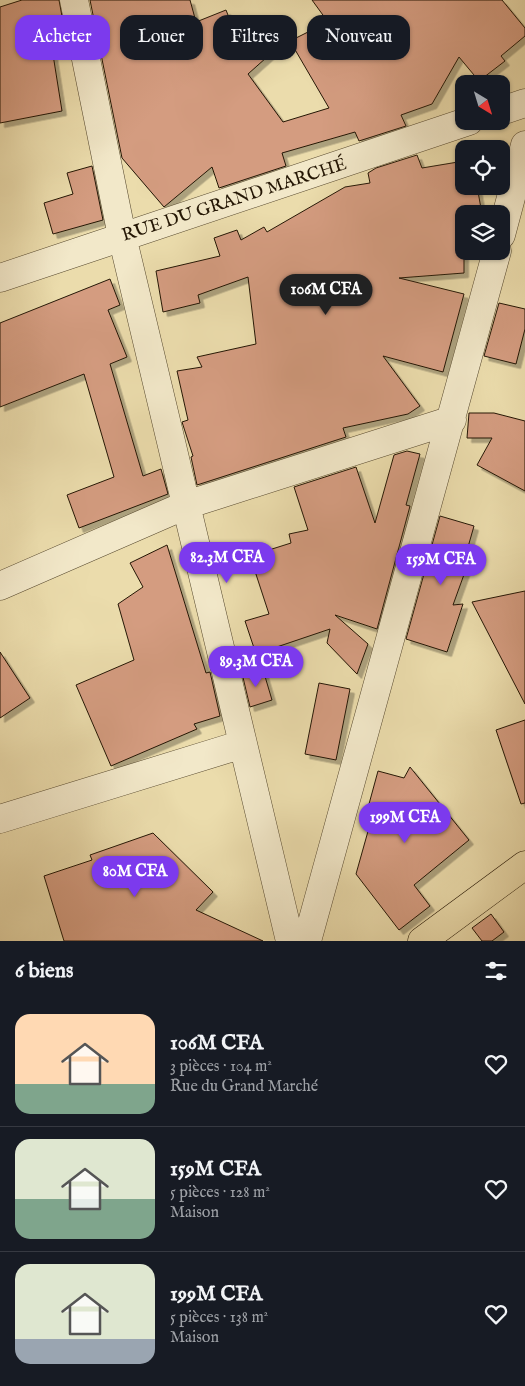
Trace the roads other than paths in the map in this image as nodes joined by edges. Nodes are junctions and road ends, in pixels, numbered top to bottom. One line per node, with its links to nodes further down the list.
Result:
1 (74, 0): 7 (street)
2 (525, 103): 3 (street)
3 (510, 107)
4 (455, 126): 7 (street, RUE DU GRAND MARCHÉ)
5 (525, 145): 6 (street)
6 (509, 205)
7 (122, 236): 9 (street, RUE DU GRAND MARCHÉ); 11 (street)
8 (495, 260): 10 (street)
9 (0, 278)
10 (452, 420): 11 (street); 17 (street)
11 (186, 505): 12 (street); 13 (street)
12 (0, 586)
13 (243, 744): 14 (street); 16 (street)
14 (0, 819)
15 (525, 864): 18 (main road)
16 (290, 941)
17 (307, 941)
18 (422, 941)

